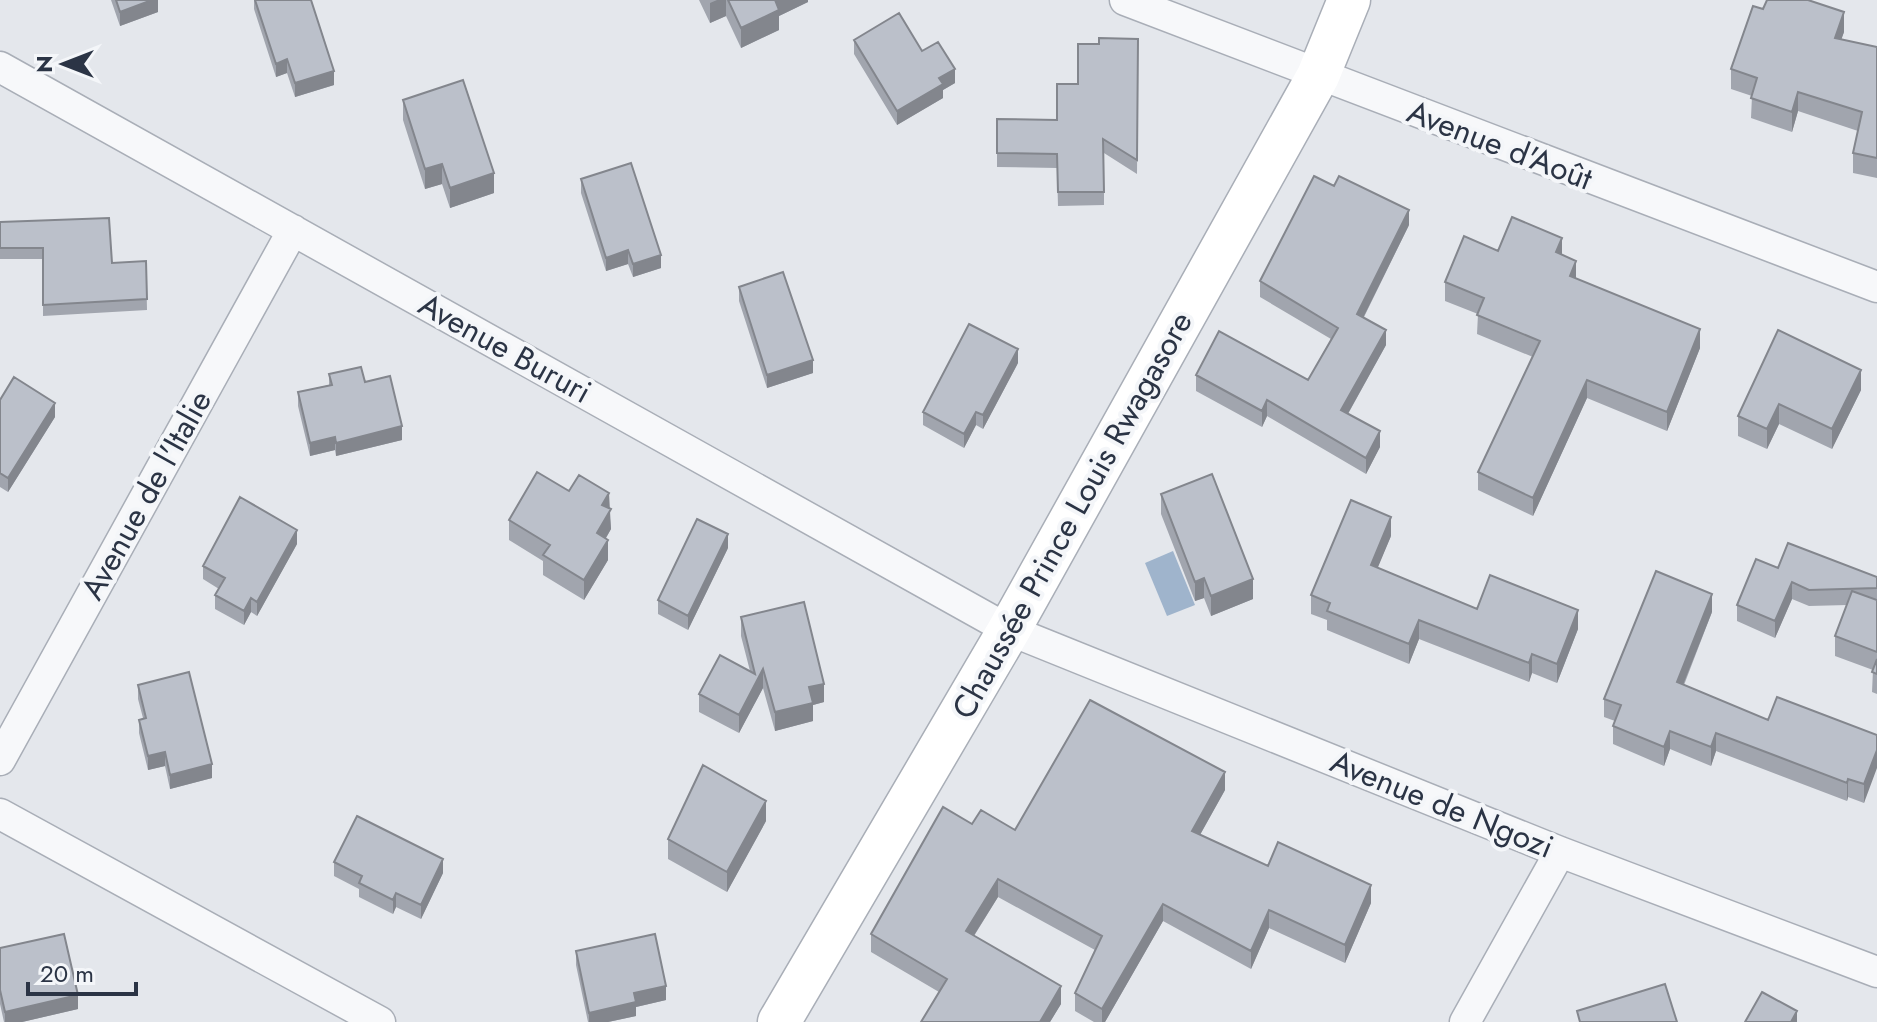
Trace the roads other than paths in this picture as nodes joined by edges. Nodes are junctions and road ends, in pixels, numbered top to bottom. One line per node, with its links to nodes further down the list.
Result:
1 (1125, 0): 4 (street, Avenue d'Août)
2 (1349, 0): 4 (street, Chaussée Prince Louis Rwagasore)
3 (0, 67): 5 (street, Avenue Bururi)
4 (1318, 76): 6 (street, Avenue d'Août); 7 (street, Chaussée Prince Louis Rwagasore)
5 (293, 230): 7 (street, Avenue Bururi); 8 (street, Avenue de l'Italie)
6 (1877, 287)
7 (1009, 630): 10 (street, Avenue de Ngozi); 13 (street, Chaussée Prince Louis Rwagasore)
8 (0, 760)
9 (0, 814): 12 (street)
10 (1560, 852): 11 (street, Avenue de Ngozi); 14 (street)
11 (1877, 972)
12 (380, 1022)
13 (779, 1022)
14 (1465, 1022)

